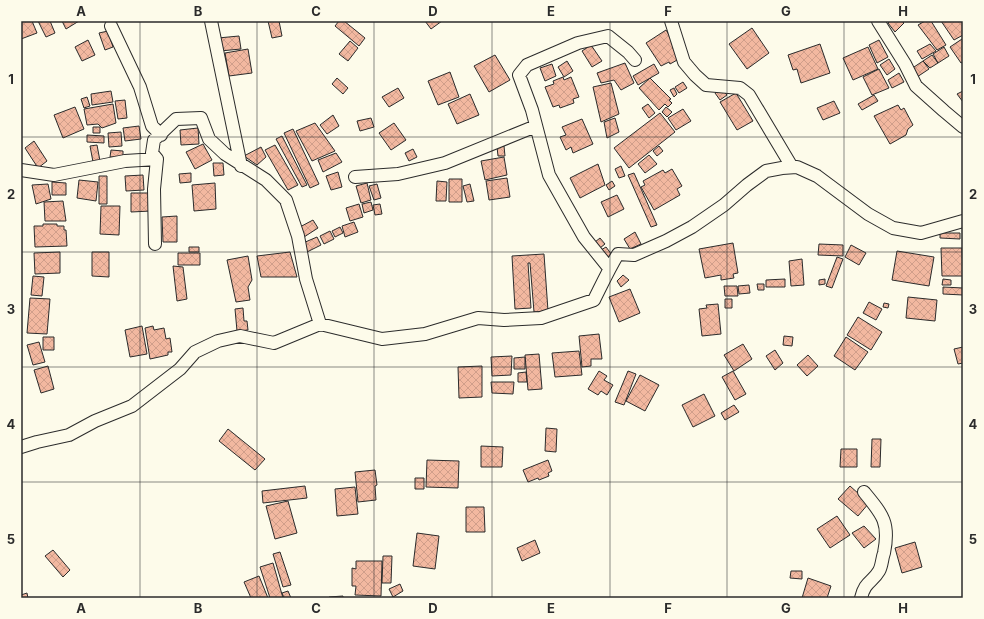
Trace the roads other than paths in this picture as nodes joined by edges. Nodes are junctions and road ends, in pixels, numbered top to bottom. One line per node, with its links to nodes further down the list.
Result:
1 (211, 21): 10 (street)
2 (671, 21): 11 (street)
3 (878, 21): 7 (street)
4 (111, 26): 8 (street)
5 (635, 60): 6 (street)
6 (536, 126): 13 (street); 16 (street)
7 (963, 127)
8 (161, 135): 9 (street); 10 (street)
9 (157, 159): 12 (street); 15 (street)
10 (242, 166): 17 (street)
11 (792, 167): 14 (street); 16 (street)
12 (21, 170)
13 (356, 177)
14 (963, 221)
15 (155, 244)
16 (609, 268): 17 (street)
17 (320, 324): 18 (street)
18 (21, 447)
19 (864, 492): 20 (street)
20 (861, 598)

